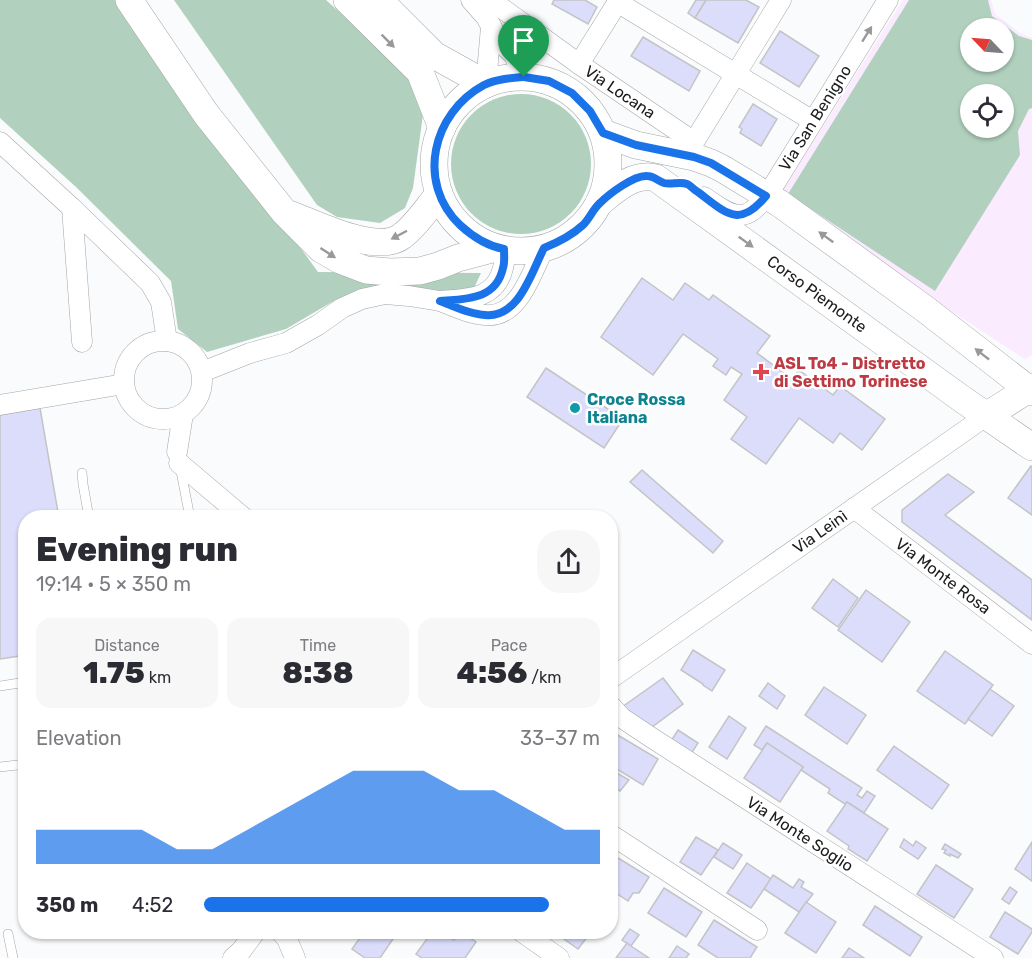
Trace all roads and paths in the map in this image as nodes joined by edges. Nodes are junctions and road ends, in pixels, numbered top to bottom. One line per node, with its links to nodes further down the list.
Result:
1 (129, 0): 21 (main road)
2 (347, 0): 13 (main road, one-way to 13)
3 (379, 0): 11 (main road)
4 (782, 0): 9 (street, Via Locana)
5 (888, 0): 12 (street, Via San Benigno, one-way to 5)
6 (618, 1): 8 (street); 9 (street)
7 (481, 13): 8 (street, Via Locana); 10 (street); 11 (street)
8 (579, 64): 9 (street, Via Locana)
9 (735, 74): 12 (street)
10 (524, 77): 11 (main road); 14 (main road)
11 (486, 84): 13 (main road)
12 (813, 122): 18 (street, Via San Benigno)
13 (442, 128): 17 (main road)
14 (603, 133): 18 (main road); 19 (main road)
15 (0, 142): 20 (street)
16 (664, 183): 18 (street, Via San Benigno); 19 (main road, Corso Piemonte); 32 (main road, Corso Piemonte, one-way to 32)
17 (439, 194): 21 (main road, one-way to 21); 22 (main road)
18 (766, 196): 29 (main road, one-way to 18)
19 (599, 203): 23 (main road)
20 (72, 208): 25 (street); 26 (street)
21 (285, 213): 22 (main road, one-way to 22)
22 (500, 248): 23 (main road); 24 (street)
23 (544, 248): 24 (street)
24 (440, 301): 27 (street)
25 (167, 341): 27 (street); 28 (street)
26 (82, 342)
27 (202, 372): 31 (street)
28 (124, 384): 30 (street); 33 (street)
29 (1031, 390): 32 (main road, Via Leinì)
30 (0, 405)
31 (183, 414): 33 (street); 35 (street)
32 (986, 416): 34 (main road, Corso Piemonte); 37 (street, Via Leinì)
33 (164, 420): 35 (street)
34 (1032, 447)
35 (178, 458): 39 (lane); 40 (street)
36 (82, 473): 38 (lane)
37 (854, 508): 41 (street, Via Monte Rosa); 42 (street, Via Leinì)
38 (88, 510)
39 (188, 510)
40 (235, 510)
41 (1032, 644)
42 (618, 673)
43 (18, 683): 44 (lane)
44 (0, 686)
45 (618, 714): 61 (street, Via Monte Soglio)
46 (18, 765): 47 (lane)
47 (0, 767)
48 (618, 839): 49 (street)
49 (757, 930)
50 (8, 934): 56 (lane)
51 (251, 939): 57 (street)
52 (254, 939): 58 (street)
53 (286, 939): 59 (street)
54 (299, 939): 59 (street)
55 (532, 939): 60 (street)
56 (13, 958)
57 (233, 958)
58 (252, 958)
59 (296, 958)
60 (559, 958)
61 (993, 958)

